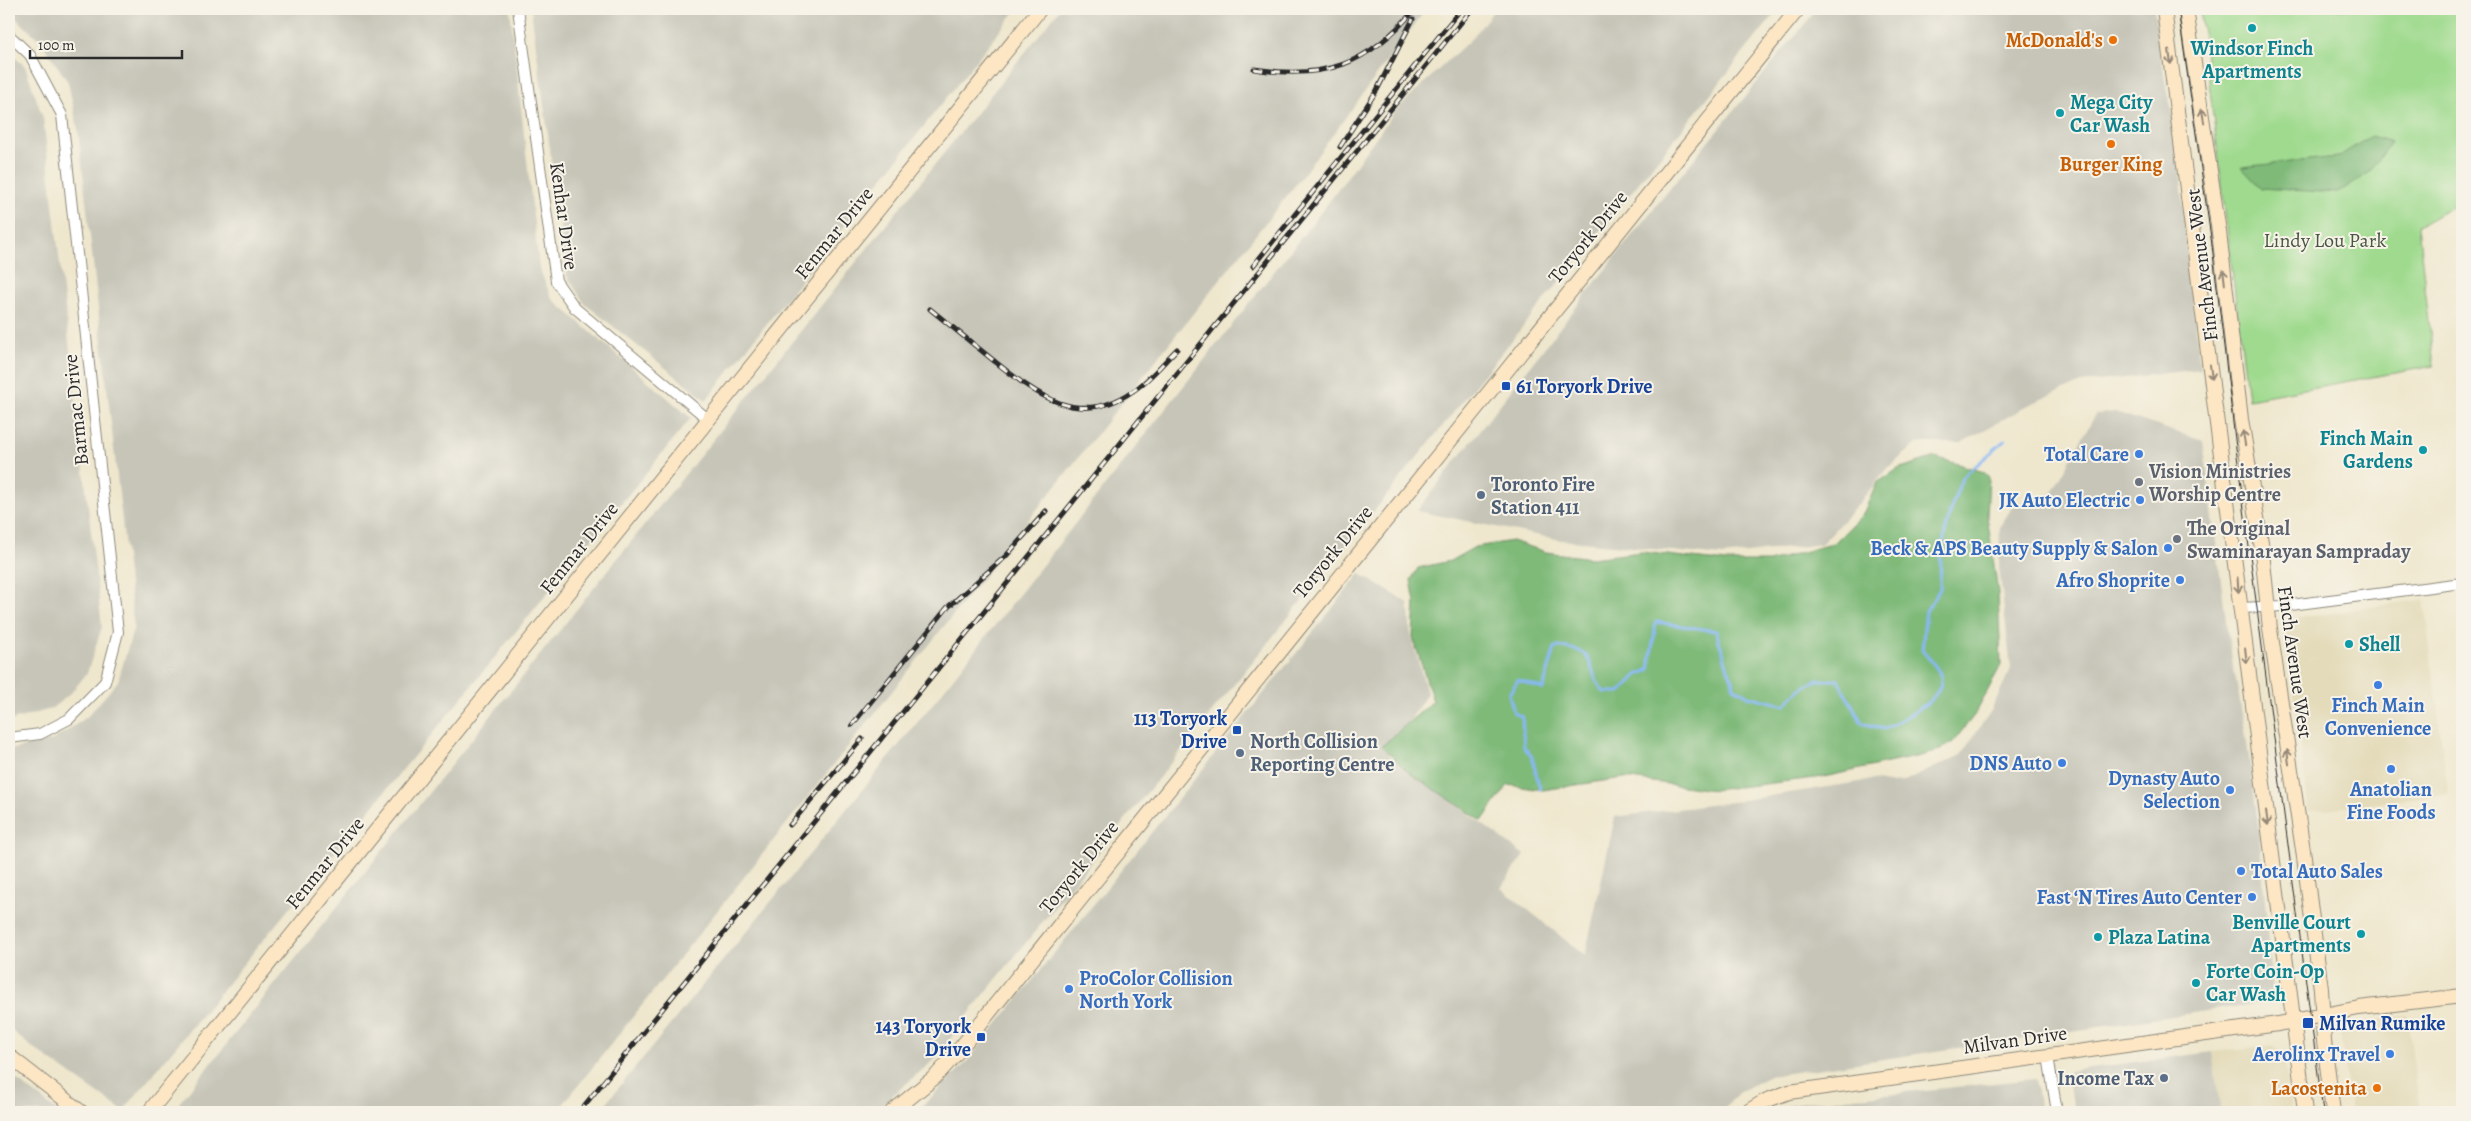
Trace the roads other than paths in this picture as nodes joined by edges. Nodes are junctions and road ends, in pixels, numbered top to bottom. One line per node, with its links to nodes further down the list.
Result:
1 (518, 9): 7 (street, Kenhar Drive)
2 (1040, 9): 7 (street, Fenmar Drive)
3 (1798, 9): 19 (street, Toryork Drive)
4 (2164, 9): 9 (street, Finch Avenue West, one-way to 9)
5 (2186, 9): 10 (street, Finch Avenue West, one-way to 5)
6 (9, 35): 11 (street, Barmac Drive)
7 (709, 420): 18 (street, Fenmar Drive)
8 (2462, 583): 10 (street)
9 (2240, 608): 10 (street); 14 (street, Finch Avenue West, one-way to 14)
10 (2267, 608): 13 (street, Finch Avenue West, one-way to 10)
11 (9, 738)
12 (2462, 996): 13 (street, Milvan Drive)
13 (2323, 1016): 14 (street, Milvan Drive); 23 (street, Finch Avenue West)
14 (2293, 1021): 16 (street, Milvan Drive); 22 (street, Finch Avenue West)
15 (9, 1056): 17 (street)
16 (2048, 1056): 20 (street, Milvan Drive); 21 (street)
17 (80, 1112)
18 (149, 1112)
19 (892, 1112)
20 (1747, 1112)
21 (2058, 1112)
22 (2305, 1112)
23 (2333, 1112)

